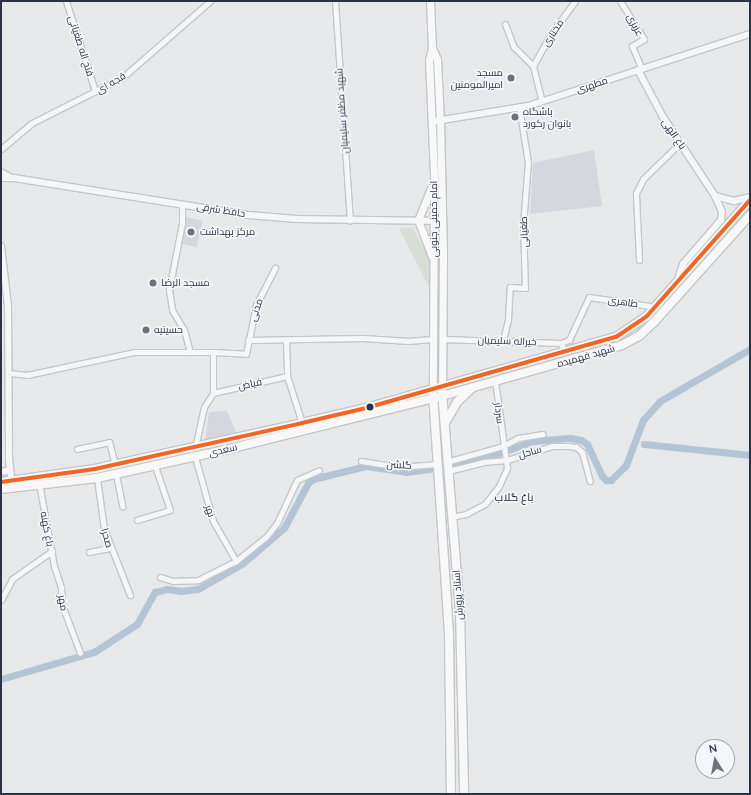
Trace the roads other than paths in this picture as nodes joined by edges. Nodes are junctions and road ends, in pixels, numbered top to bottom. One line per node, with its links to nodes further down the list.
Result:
1 (66, 1): 12 (street, فتح اله طغیانی)
2 (210, 1): 12 (street, قجه ای)
3 (334, 1): 28 (street, شهید مظفر سلیمیان)
4 (430, 1): 9 (main road, امام خمینی جنوبی)
5 (575, 1): 10 (street, مختاری)
6 (620, 1): 11 (street, عزیزی)
7 (505, 24): 10 (street)
8 (750, 34): 11 (street, مطهری)
9 (432, 48): 15 (main road, امام خمینی جنوبی); 16 (main road, امام خمینی جنوبی)
10 (533, 66): 13 (street)
11 (640, 70): 13 (street, مطهری); 17 (street, باغ الهی)
12 (95, 91): 18 (street, قجه ای)
13 (542, 101): 14 (street, مطهری)
14 (519, 107): 15 (street, مطهری); 41 (street, طغیانی)
15 (440, 120): 16 (street, مطهری); 31 (main road, امام خمینی جنوبی)
16 (432, 122): 20 (main road, امام خمینی جنوبی)
17 (680, 143): 23 (street, باغ الهی); 33 (street)
18 (1, 149)
19 (1, 172): 22 (street)
20 (434, 174): 29 (main road); 30 (main road, امام خمینی جنوبی)
21 (1, 178): 22 (street, حافظ شرقی)
22 (11, 178): 26 (street, حافظ شرقی)
23 (715, 196): 24 (street); 36 (street, باغ الهی)
24 (750, 197)
25 (750, 200): 36 (main road, شهید فهمیده)
26 (182, 204): 28 (street, حافظ شرقی); 44 (street)
27 (750, 216): 49 (main road, شهید فهمیده)
28 (350, 220): 29 (street, حافظ شرقی)
29 (418, 220): 30 (street, حافظ شرقی); 34 (main road)
30 (434, 220): 31 (street, حافظ شرقی); 34 (main road, امام خمینی جنوبی)
31 (443, 221): 39 (main road, امام خمینی جنوبی)
32 (1, 246): 47 (street)
33 (639, 260)
34 (434, 262): 38 (main road, امام خمینی جنوبی)
35 (275, 268): 40 (street, مدنی)
36 (676, 284): 37 (main road, شهید فهمیده)
37 (656, 307): 43 (street, طاهری); 46 (main road, شهید فهمیده)
38 (434, 339): 42 (street); 52 (main road, امام خمینی جنوبی)
39 (443, 339): 41 (street, خیراله سلیمیان); 52 (main road, امام خمینی جنوبی)
40 (248, 340): 42 (street); 45 (street, مدنی)
41 (503, 340): 43 (street, خیراله سلیمیان)
42 (286, 341): 48 (street)
43 (561, 343): 46 (street)
44 (190, 352): 45 (street); 47 (street)
45 (213, 352): 51 (street)
46 (564, 353): 52 (main road, شهید فهمیده)
47 (9, 372): 65 (street)
48 (287, 376): 51 (street, فیاض); 54 (street)
49 (495, 380): 50 (main road, شهید فهمیده); 56 (street, سردار)
50 (473, 387): 52 (main road, شهید فهمیده); 53 (main road)
51 (213, 392): 57 (street)
52 (438, 393): 53 (main road, استاد پرورش); 54 (main road, سعدی); 62 (main road, استاد پرورش)
53 (444, 423): 62 (main road, استاد پرورش)
54 (303, 427): 57 (main road, سعدی); 59 (main road, سعدی)
55 (543, 434): 56 (street, گلشن)
56 (503, 446): 60 (street, سردار); 62 (street, گلشن)
57 (195, 448): 59 (main road); 63 (main road, سعدی)
58 (77, 449): 63 (street)
59 (195, 457): 64 (main road, سعدی); 82 (street, نهر)
60 (507, 460): 67 (street, ساحل); 71 (street, ساحل); 77 (street)
61 (361, 461): 62 (street, گلشن)
62 (442, 463): 67 (main road, استاد پرورش); 87 (main road, استاد پرورش)
63 (115, 465): 73 (main road, سعدی)
64 (155, 466): 69 (main road, سعدی); 78 (street)
65 (10, 468): 68 (street); 73 (street)
66 (319, 470): 82 (street)
67 (447, 471): 77 (main road, استاد پرورش)
68 (1, 472)
69 (116, 474): 70 (main road, سعدی); 76 (street)
70 (97, 478): 74 (main road, سعدی); 79 (street, صحرا)
71 (590, 481)
72 (1, 482): 73 (main road, سعدی)
73 (12, 484): 74 (main road, سعدی); 75 (main road, سعدی)
74 (38, 484): 80 (street, باغ کهنه)
75 (1, 489)
76 (122, 506)
77 (452, 517): 86 (main road, استاد پرورش)
78 (137, 520)
79 (110, 548): 81 (street); 84 (street, صحرا)
80 (52, 551): 85 (street, باغ کهنه); 88 (street, مهر)
81 (88, 552)
82 (236, 561): 83 (street)
83 (160, 578)
84 (130, 595)
85 (1, 600)
86 (460, 611): 87 (main road); 90 (main road, استاد پرورش)
87 (448, 612): 89 (main road, استاد پرورش)
88 (80, 653)
89 (451, 794)
90 (464, 794)

